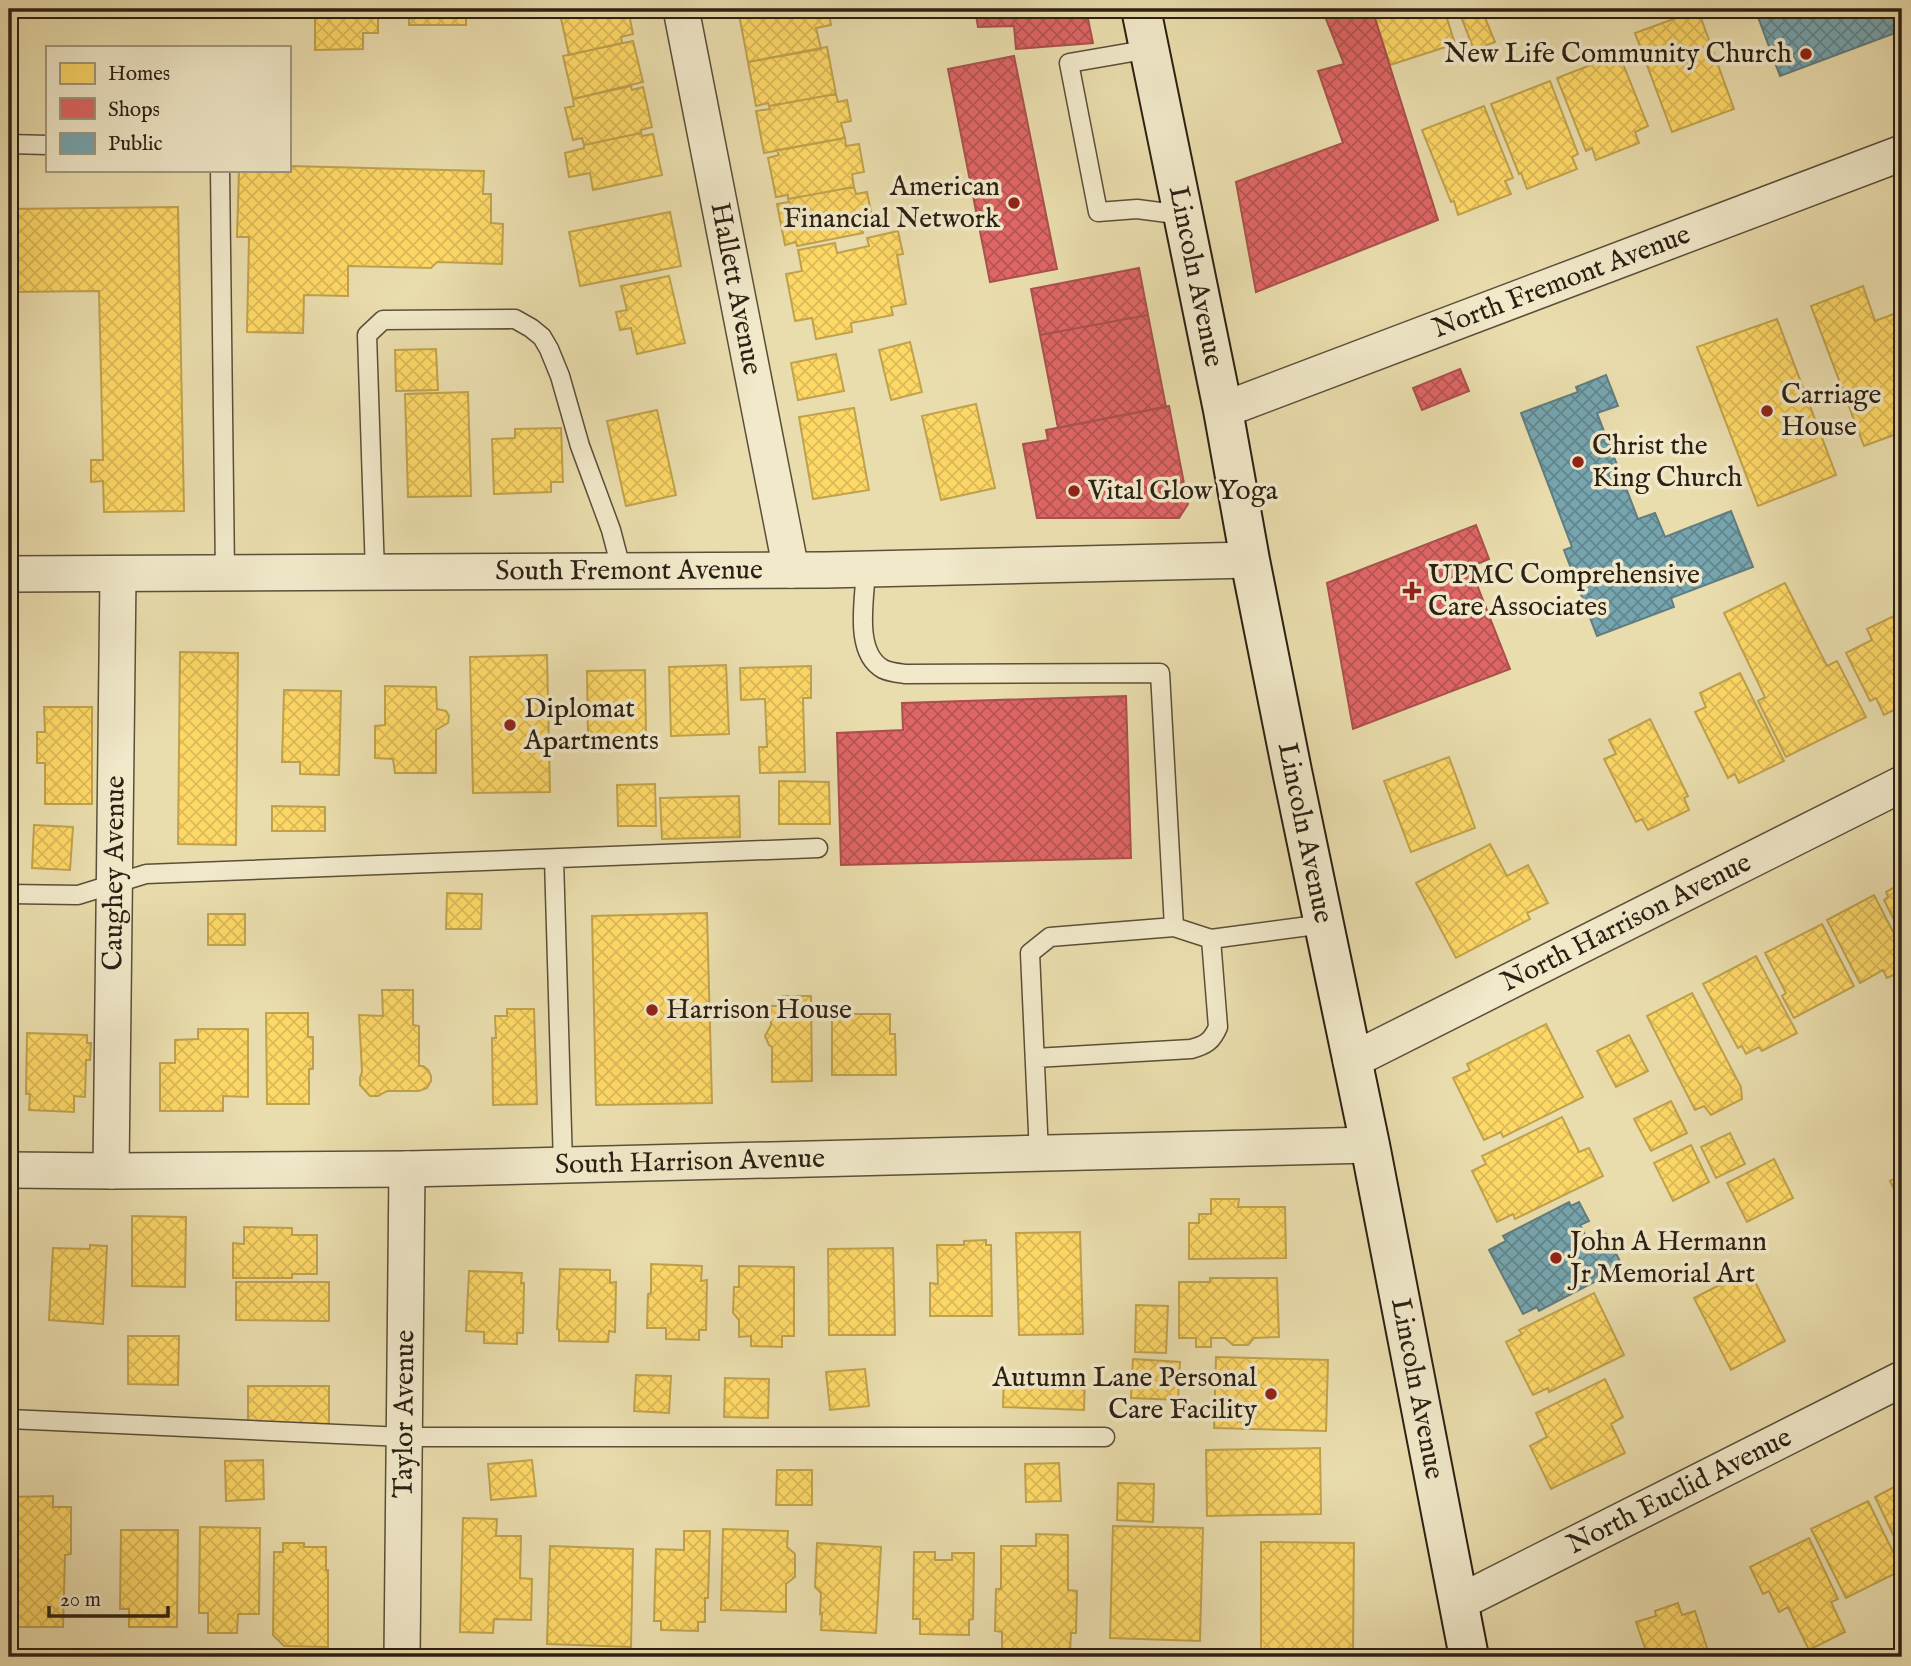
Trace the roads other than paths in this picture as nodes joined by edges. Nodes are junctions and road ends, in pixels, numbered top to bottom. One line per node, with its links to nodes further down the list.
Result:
1 (681, 9): 12 (street, Hallett Avenue)
2 (1141, 9): 3 (street, Lincoln Avenue)
3 (1150, 49): 8 (street, Lincoln Avenue); 8 (lane)
4 (9, 144): 5 (lane)
5 (46, 145)
6 (1902, 153): 9 (street, North Fremont Avenue)
7 (220, 172): 16 (lane)
8 (1183, 215): 9 (street, Lincoln Avenue)
9 (1223, 410): 10 (street, Lincoln Avenue)
10 (1250, 560): 11 (street, South Fremont Avenue); 23 (street, Lincoln Avenue)
11 (866, 569): 12 (street, South Fremont Avenue); 24 (lane)
12 (791, 570): 13 (street, South Fremont Avenue)
13 (622, 572): 14 (street, South Fremont Avenue); 14 (lane)
14 (375, 573): 16 (street, South Fremont Avenue)
15 (9, 574): 17 (street, South Fremont Avenue)
16 (225, 574): 17 (street, South Fremont Avenue)
17 (118, 575): 21 (street, Caughey Avenue)
18 (1902, 784): 27 (street, North Harrison Avenue)
19 (818, 848): 20 (lane)
20 (554, 859): 21 (lane); 30 (lane)
21 (115, 884): 22 (lane); 33 (street, Caughey Avenue)
22 (9, 894)
23 (1324, 924): 25 (lane); 27 (street, Lincoln Avenue)
24 (1174, 927): 25 (lane); 26 (lane)
25 (1211, 939): 26 (lane)
26 (1035, 1058): 29 (lane)
27 (1352, 1061): 28 (street, Lincoln Avenue)
28 (1370, 1145): 29 (street, South Harrison Avenue); 38 (street, Lincoln Avenue)
29 (1039, 1154): 30 (street, South Harrison Avenue)
30 (563, 1165): 31 (street, South Harrison Avenue)
31 (407, 1169): 33 (street, South Harrison Avenue); 36 (street, Taylor Avenue)
32 (9, 1170): 33 (street, South Harrison Avenue)
33 (111, 1171)
34 (1902, 1379): 38 (street, North Euclid Avenue)
35 (9, 1419): 36 (lane)
36 (404, 1437): 37 (lane); 39 (street, Taylor Avenue)
37 (1105, 1437)
38 (1458, 1603): 40 (street, Lincoln Avenue)
39 (402, 1657)
40 (1469, 1657)

